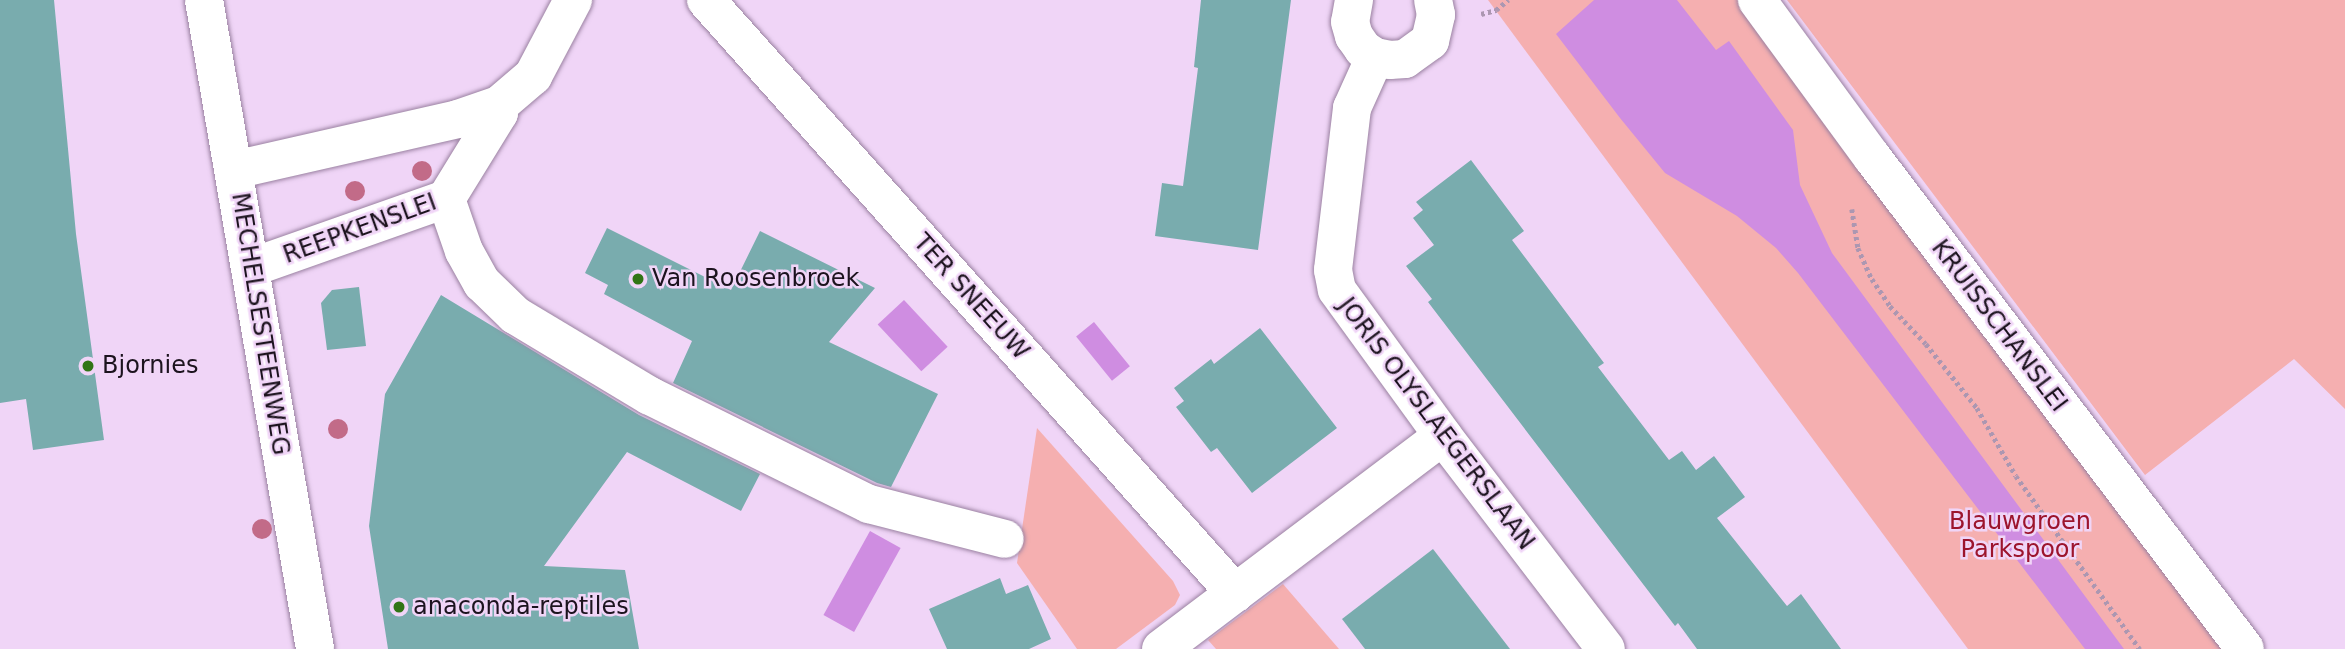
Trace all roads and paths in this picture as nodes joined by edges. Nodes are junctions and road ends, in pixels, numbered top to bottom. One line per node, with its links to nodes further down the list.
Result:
1 (204, 0): 10 (street, MECHELSESTEENWEG)
2 (573, 0): 8 (street, REEPKENSLEI)
3 (706, 0): 15 (street, TER SNEEUW)
4 (1354, 0): 7 (street)
5 (1433, 0): 7 (street)
6 (1757, 0): 9 (street, KRUISSCHANSLEI)
7 (1375, 57): 13 (street, JORIS OLYSLAEGERSLAAN)
8 (499, 104): 10 (street, REEPKENSLEI); 11 (street, REEPKENSLEI)
9 (1872, 157): 19 (path); 20 (street, KRUISSCHANSLEI)
10 (234, 170): 12 (street, MECHELSESTEENWEG)
11 (446, 199): 12 (street, REEPKENSLEI); 14 (street)
12 (250, 268): 16 (street, MECHELSESTEENWEG)
13 (1443, 436): 15 (street); 18 (street, JORIS OLYSLAEGERSLAAN)
14 (1005, 539)
15 (1235, 593): 17 (street)
16 (314, 649)
17 (1161, 649)
18 (1606, 649)
19 (2140, 649)
20 (2245, 649)

